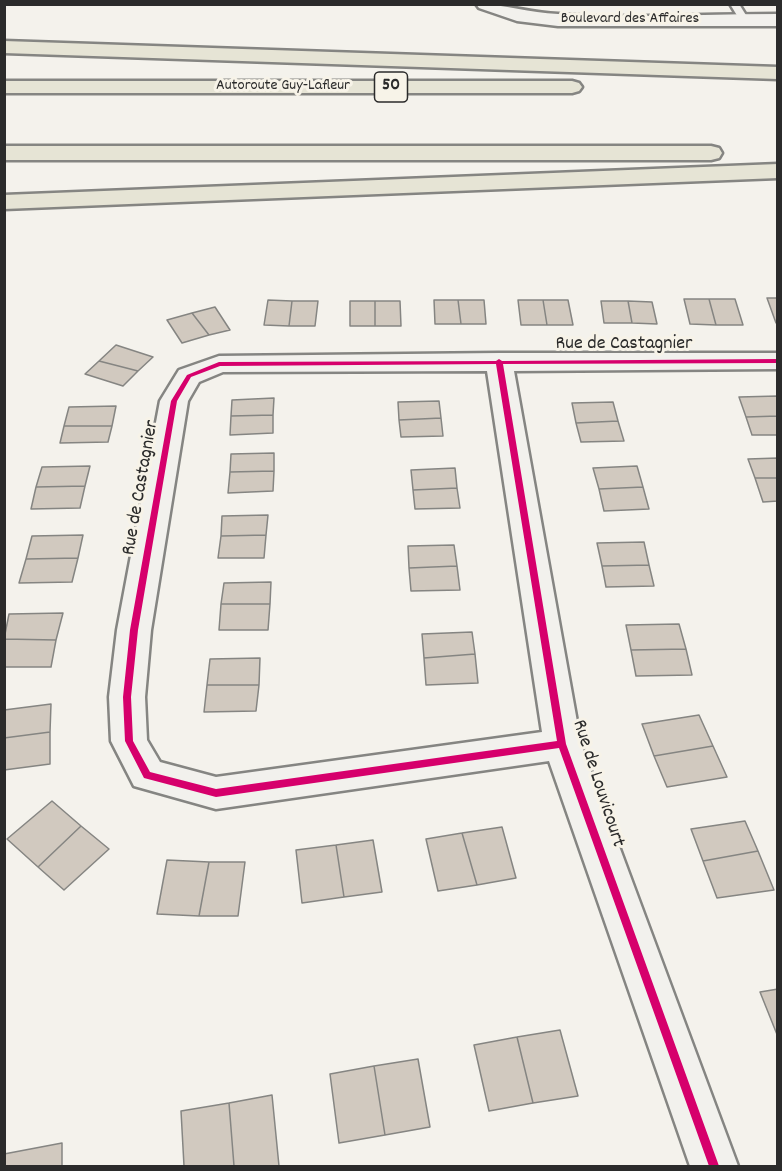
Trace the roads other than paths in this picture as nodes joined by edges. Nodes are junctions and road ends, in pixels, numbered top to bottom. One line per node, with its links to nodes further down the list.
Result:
1 (485, 4): 2 (street, Boulevard des Affaires)
2 (739, 12): 3 (street, Boulevard des Affaires)
3 (777, 21)
4 (4, 47): 5 (highway)
5 (777, 74)
6 (4, 87): 7 (highway, Autoroute Guy-Lafleur / 50)
7 (588, 87)
8 (623, 88): 9 (highway)
9 (777, 88)
10 (4, 153): 11 (highway)
11 (777, 153)
12 (777, 171): 13 (highway)
13 (10, 204)
14 (777, 361): 15 (street, Rue de Castagnier)
15 (499, 362): 16 (street, Rue de Louvicourt); 16 (street, Rue de Castagnier)
16 (562, 744): 17 (street, Rue de Louvicourt)
17 (714, 1167)

